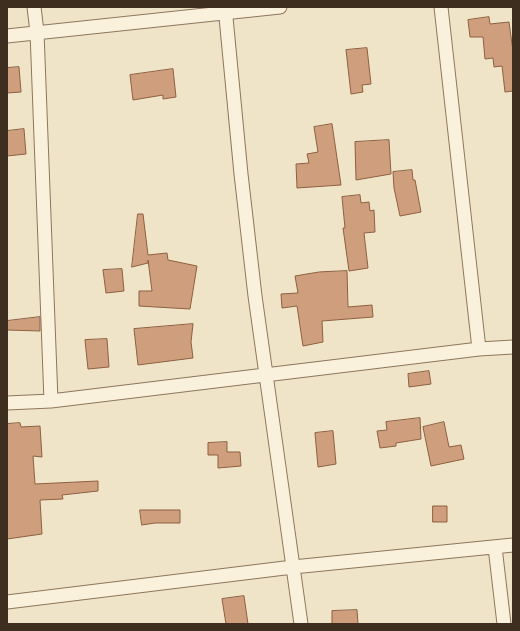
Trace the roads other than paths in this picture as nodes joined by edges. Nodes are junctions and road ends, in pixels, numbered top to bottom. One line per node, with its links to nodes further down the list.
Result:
1 (34, 7): 5 (street)
2 (280, 7): 4 (street)
3 (441, 7): 8 (street)
4 (225, 10): 5 (street); 9 (street)
5 (37, 32): 6 (street); 10 (street)
6 (7, 36)
7 (513, 347): 8 (street)
8 (479, 349): 9 (street)
9 (266, 376): 10 (street); 14 (street)
10 (51, 401): 11 (street)
11 (7, 403)
12 (513, 545): 13 (street)
13 (495, 547): 14 (street); 17 (street)
14 (294, 566): 15 (street); 16 (street)
15 (7, 602)
16 (301, 624)
17 (504, 624)

